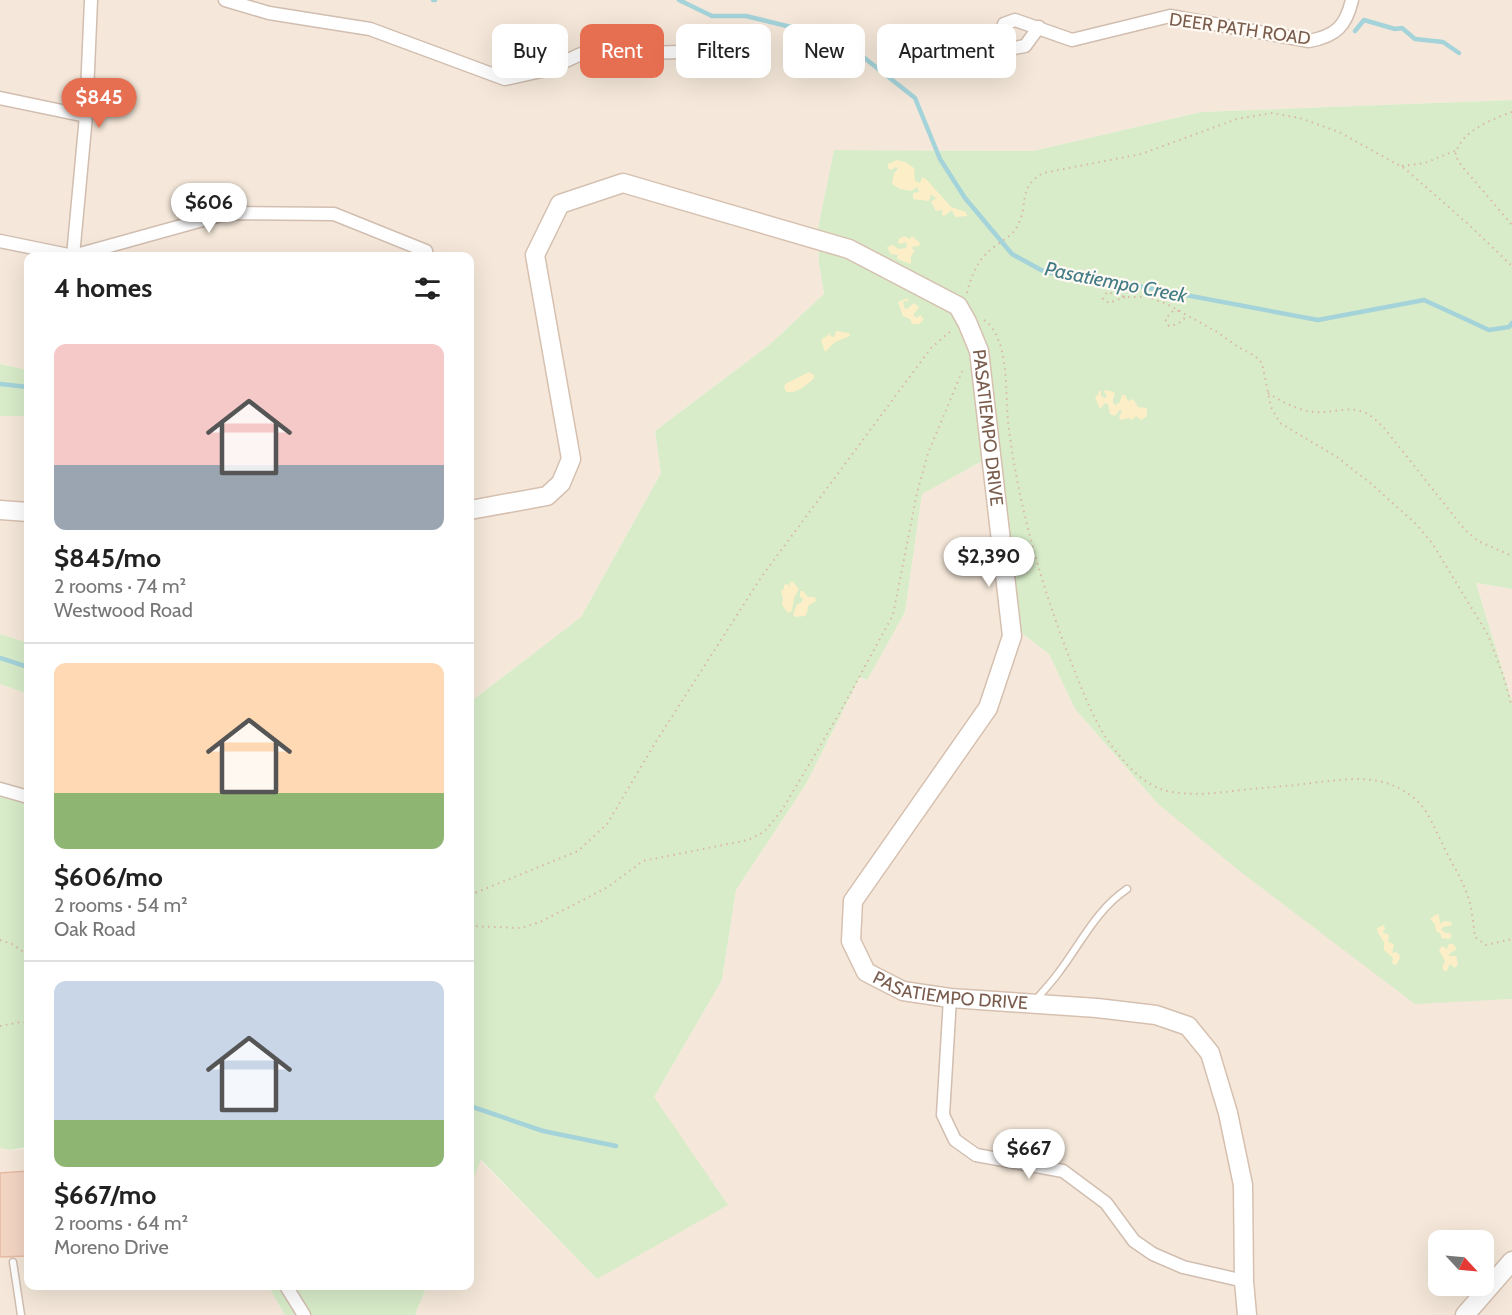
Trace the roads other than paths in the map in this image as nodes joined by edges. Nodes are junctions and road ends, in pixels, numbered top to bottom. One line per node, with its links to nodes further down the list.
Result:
1 (91, 0): 7 (street)
2 (225, 0): 5 (street)
3 (1352, 0): 4 (street, DEER PATH ROAD)
4 (1039, 27)
5 (676, 52)
6 (0, 98): 7 (street)
7 (86, 116): 11 (street)
8 (0, 241): 10 (street)
9 (426, 251): 12 (street)
10 (54, 252)
11 (73, 252)
12 (87, 252)
13 (474, 509): 19 (street, PASATIEMPO DRIVE)
14 (0, 510): 15 (street)
15 (24, 512)
16 (0, 789): 17 (street)
17 (24, 796)
18 (1127, 889): 20 (lane)
19 (950, 998): 20 (street, PASATIEMPO DRIVE); 23 (street)
20 (1032, 1004): 23 (street, PASATIEMPO DRIVE)
21 (1512, 1261): 28 (street)
22 (13, 1262): 25 (lane)
23 (1244, 1281): 27 (street, PASATIEMPO DRIVE)
24 (288, 1290): 26 (street)
25 (21, 1315)
26 (304, 1315)
27 (1247, 1315)
28 (1465, 1315)

